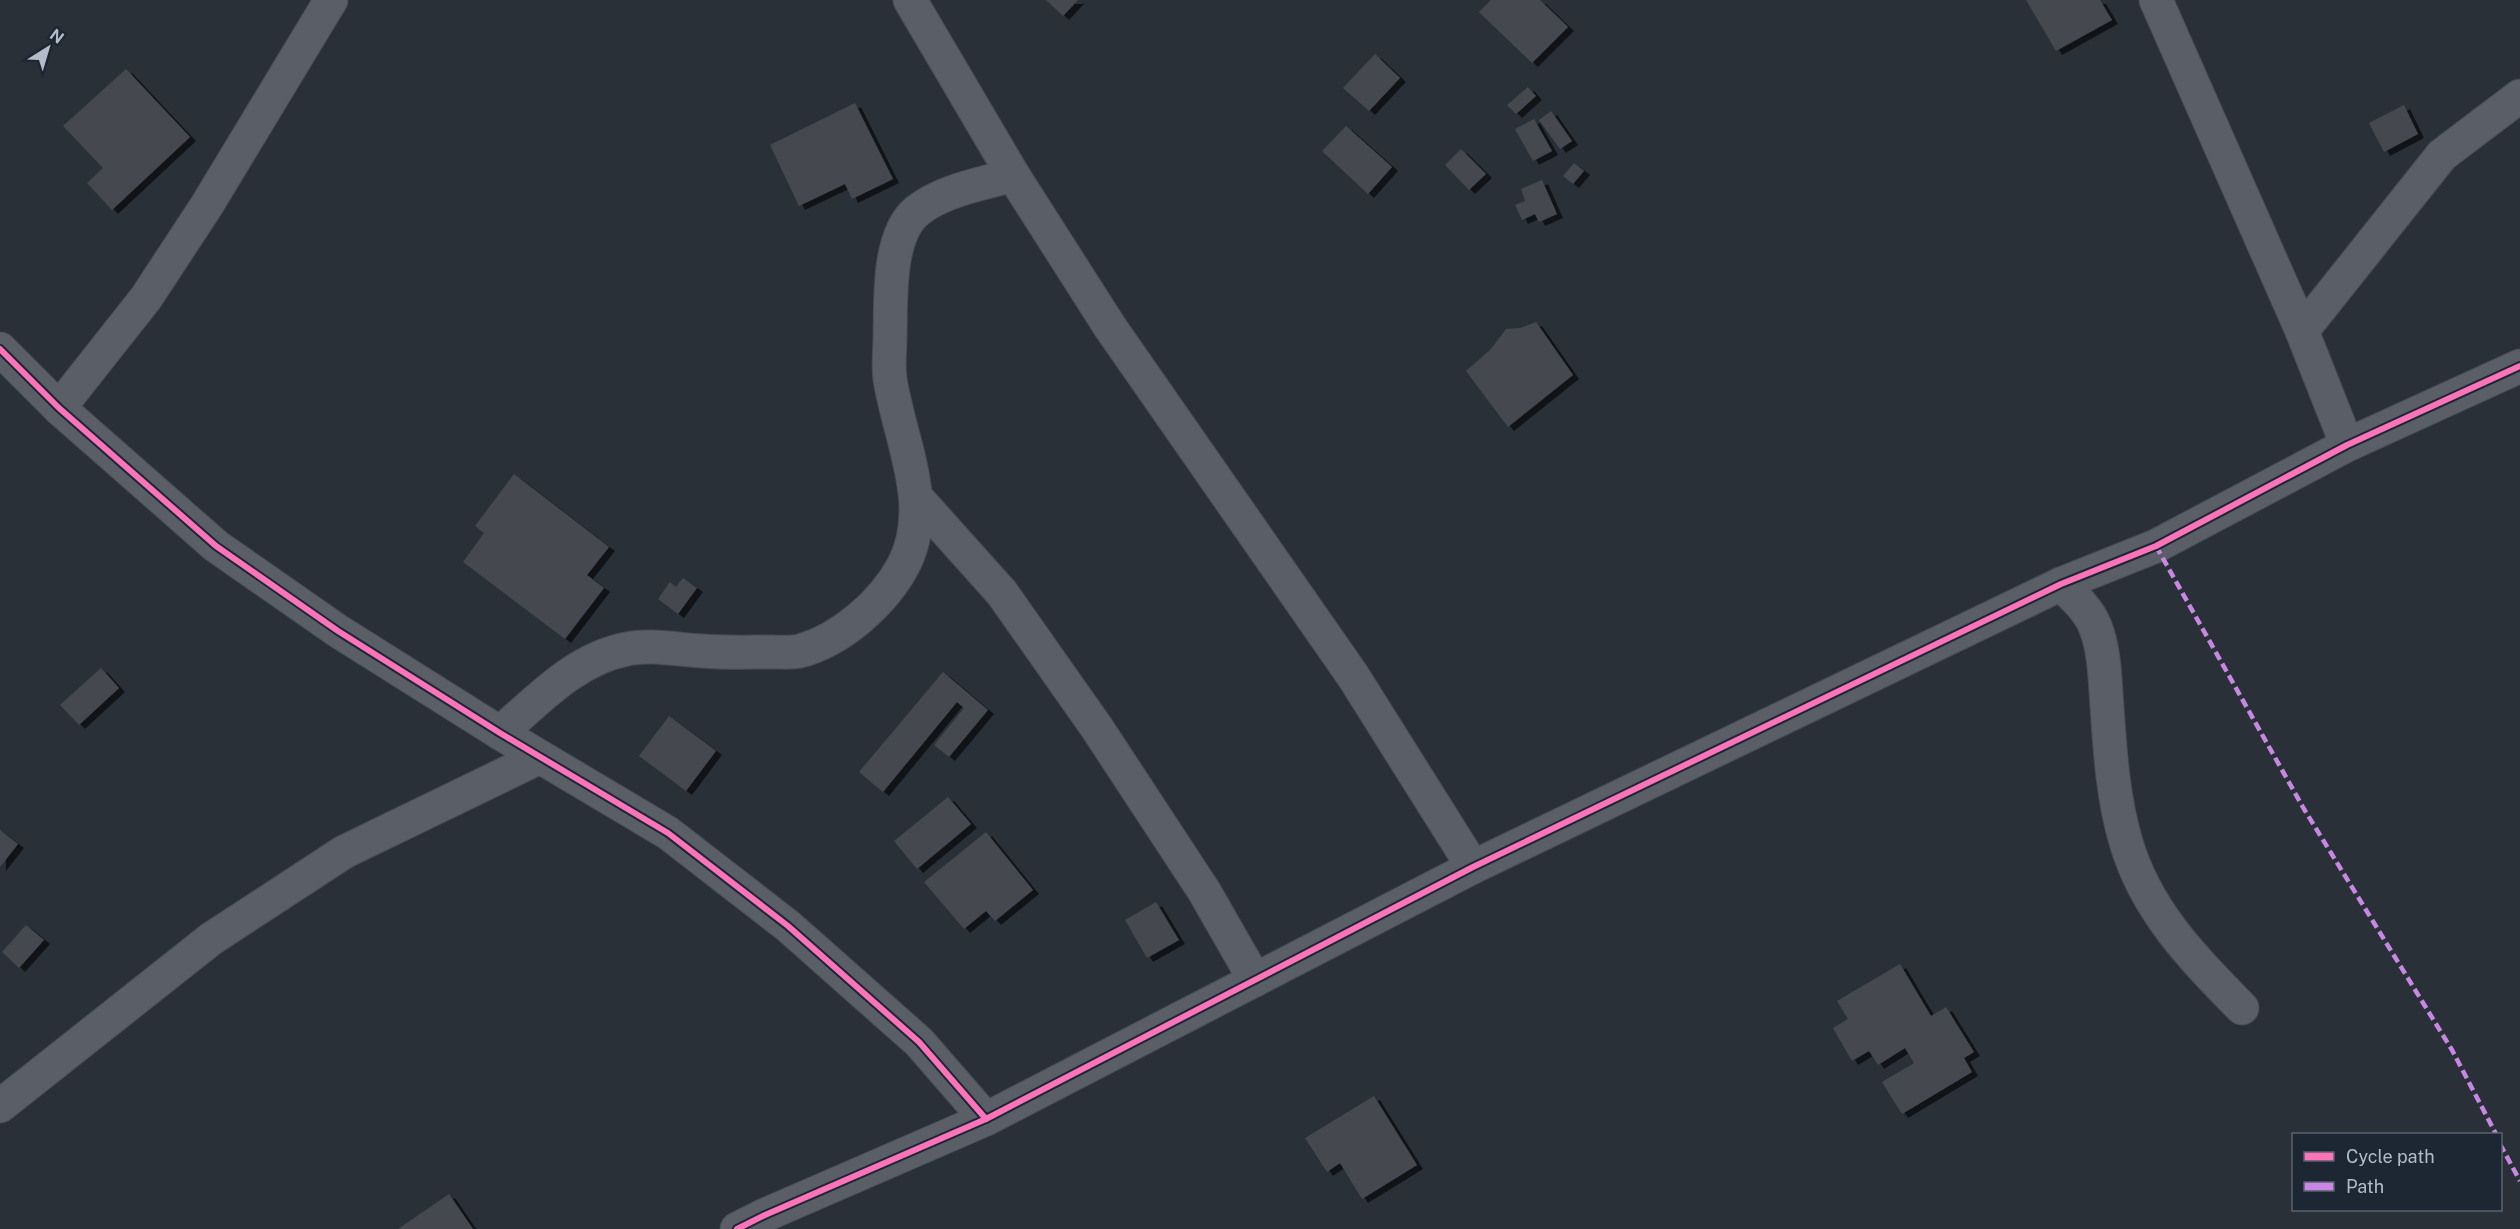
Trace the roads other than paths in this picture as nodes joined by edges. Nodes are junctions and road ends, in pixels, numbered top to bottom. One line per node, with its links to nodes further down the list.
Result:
1 (331, 0): 9 (street)
2 (910, 0): 5 (street)
3 (2156, 0): 6 (street)
4 (2520, 96): 6 (street)
5 (1013, 175): 11 (street); 15 (street)
6 (2302, 331): 10 (street)
7 (0, 349): 9 (street)
8 (2520, 366): 10 (street)
9 (59, 408): 13 (street)
10 (2347, 445): 12 (street)
11 (916, 497): 13 (street); 16 (street)
12 (2061, 584): 15 (street); 17 (street)
13 (500, 733): 14 (street)
14 (540, 757): 18 (street); 19 (street)
15 (1473, 867): 16 (street)
16 (1255, 980): 19 (street)
17 (2242, 1008)
18 (0, 1106)
19 (986, 1119): 20 (street)
20 (737, 1229)

